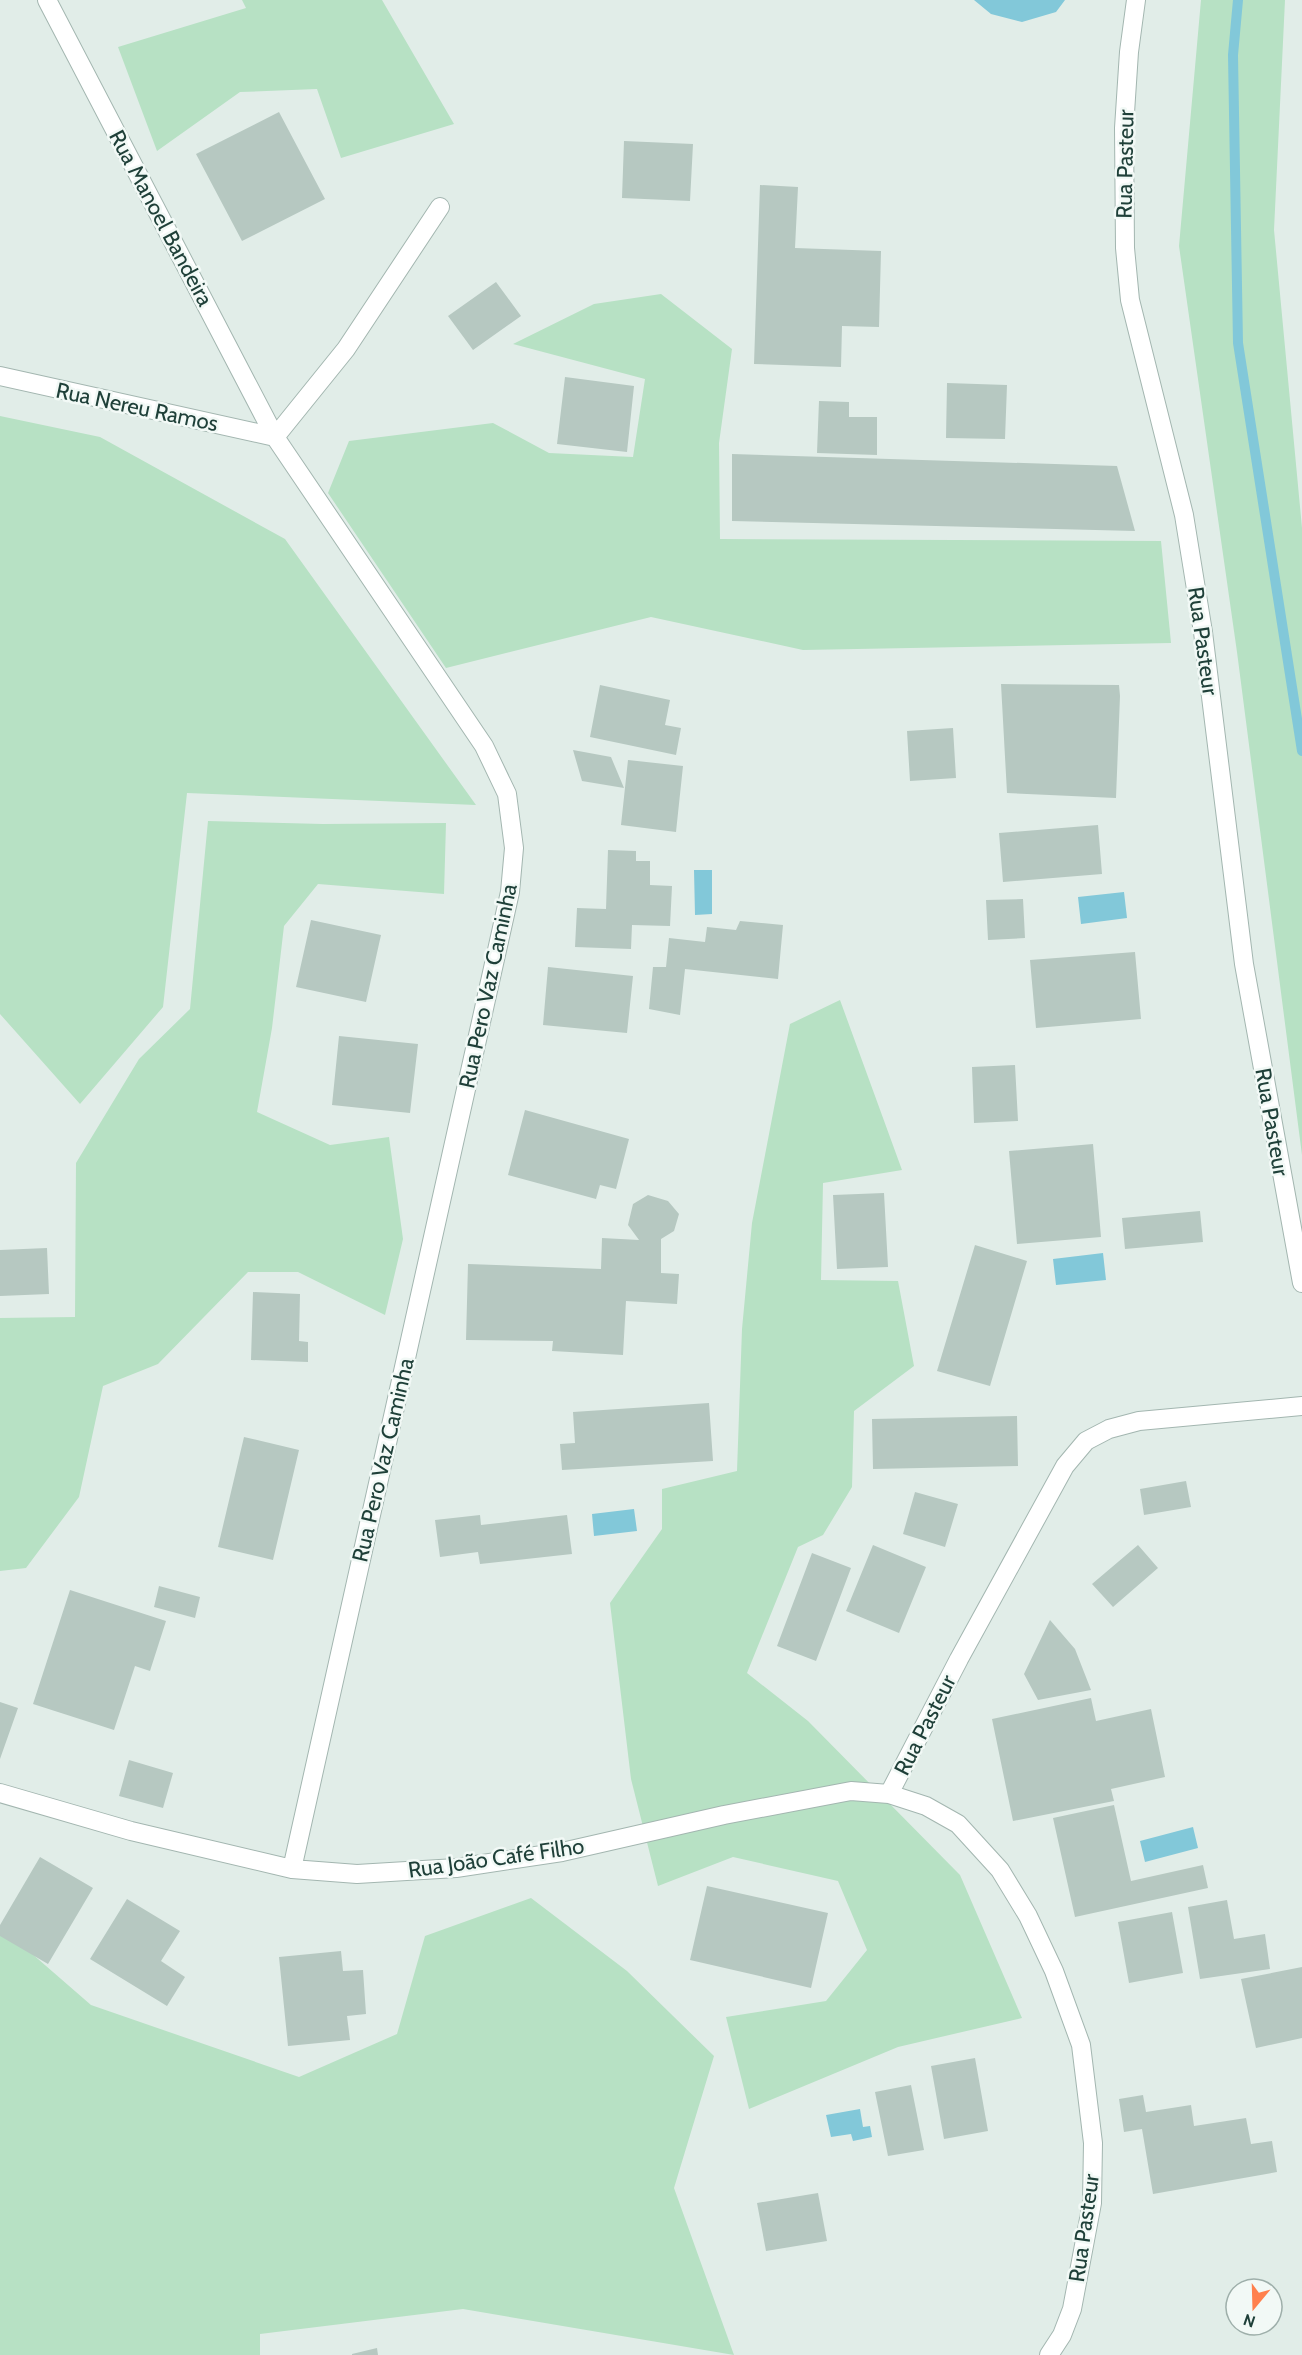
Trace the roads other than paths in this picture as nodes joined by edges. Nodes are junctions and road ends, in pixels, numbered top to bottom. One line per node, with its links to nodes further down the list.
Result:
1 (46, 0): 5 (street, Rua Manoel Bandeira)
2 (1136, 0): 6 (street, Rua Pasteur)
3 (440, 207): 5 (street)
4 (0, 376): 5 (street, Rua Nereu Ramos)
5 (274, 437): 10 (street, Rua Pero Vaz Caminha)
6 (1302, 1283)
7 (1302, 1406): 9 (street, Rua Pasteur)
8 (0, 1793): 10 (street, Rua João Café Filho)
9 (889, 1794): 10 (street, Rua João Café Filho); 11 (street, Rua Pasteur)
10 (292, 1869)
11 (1049, 2355)

